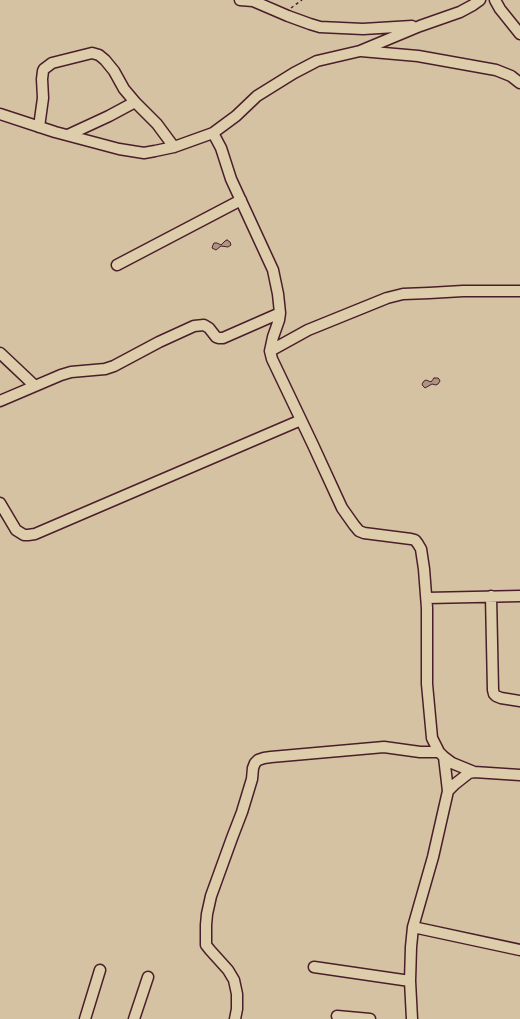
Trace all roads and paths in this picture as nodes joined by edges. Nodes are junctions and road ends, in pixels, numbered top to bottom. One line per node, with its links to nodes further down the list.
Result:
1 (240, 0): 2 (street)
2 (253, 0): 6 (street)
3 (302, 0): 6 (path)
4 (480, 0): 7 (street)
5 (495, 0): 8 (street)
6 (284, 14): 7 (street)
7 (420, 26): 9 (street)
8 (520, 34)
9 (360, 51): 10 (street); 14 (street)
10 (520, 84)
11 (135, 102): 13 (street); 15 (street); 16 (street)
12 (0, 114): 13 (street)
13 (39, 127): 15 (street)
14 (213, 133): 16 (street); 17 (street)
15 (68, 136): 16 (street)
16 (174, 147)
17 (241, 200): 18 (street); 20 (street)
18 (117, 265)
19 (520, 291): 21 (street)
20 (280, 314): 21 (street); 23 (street)
21 (270, 351): 25 (street)
22 (0, 353): 23 (street)
23 (35, 386): 24 (street)
24 (0, 401)
25 (301, 420): 26 (street); 29 (street)
26 (0, 503)
27 (491, 596): 28 (street); 29 (street); 30 (street)
28 (520, 596)
29 (426, 598): 31 (street)
30 (520, 701)
31 (441, 755): 32 (street); 34 (street); 44 (street)
32 (474, 772): 33 (street); 34 (street)
33 (520, 775)
34 (448, 791): 35 (street)
35 (413, 928): 36 (street); 40 (street)
36 (520, 950)
37 (314, 967): 40 (street)
38 (100, 970): 42 (street)
39 (148, 977): 43 (street)
40 (410, 981): 46 (street)
41 (337, 1016): 45 (street)
42 (85, 1019)
43 (134, 1019)
44 (235, 1019)
45 (370, 1019)
46 (412, 1019)

